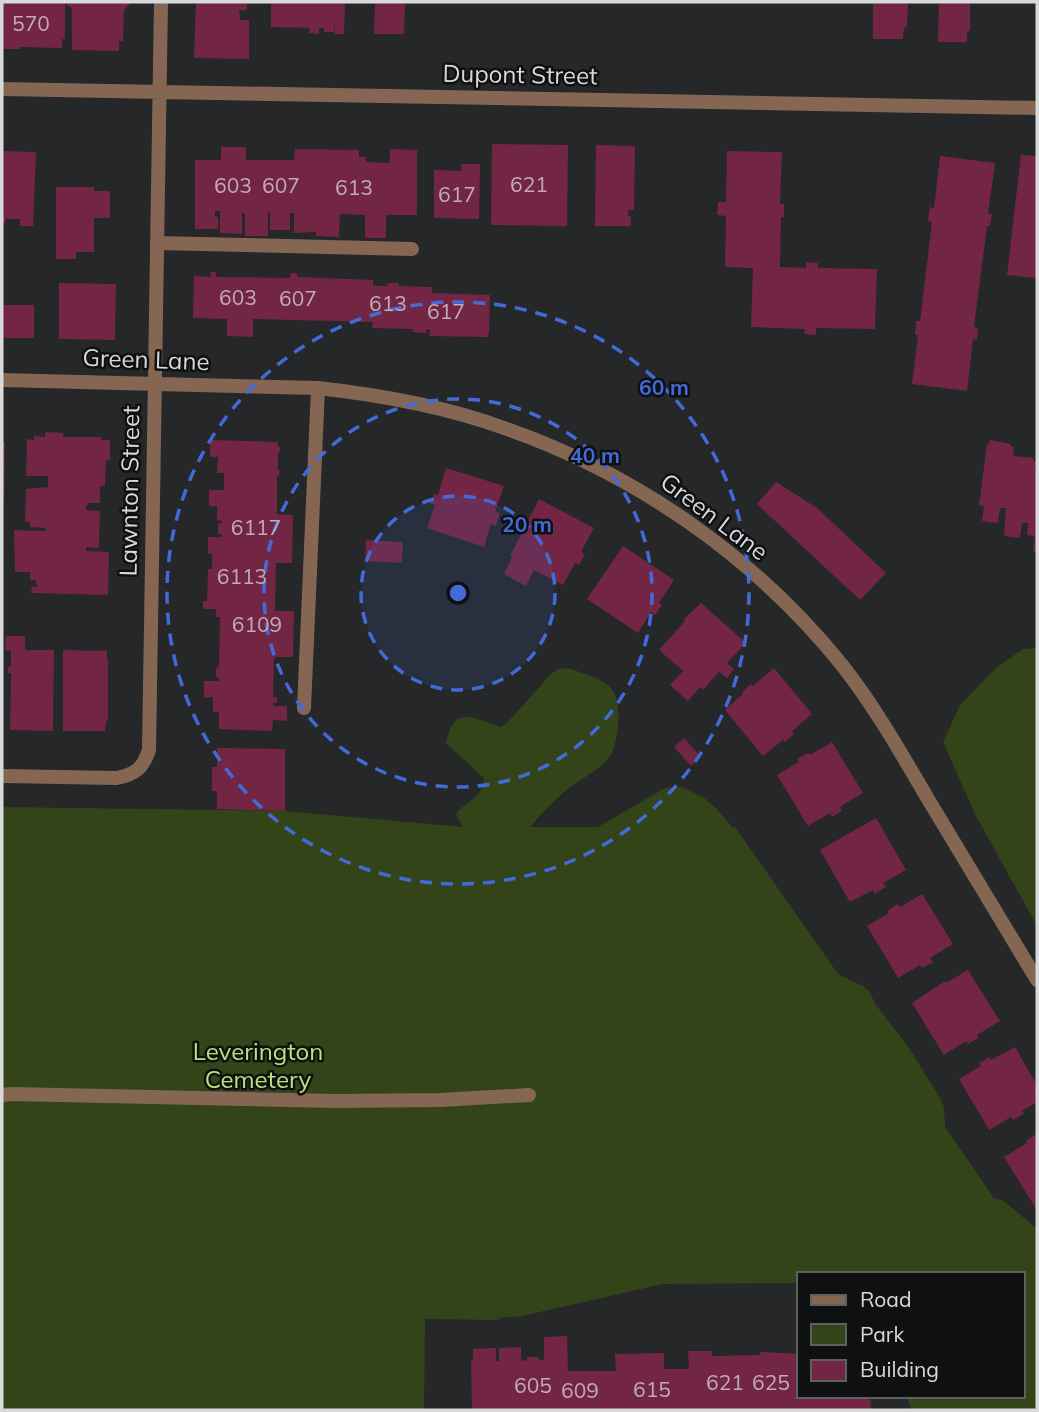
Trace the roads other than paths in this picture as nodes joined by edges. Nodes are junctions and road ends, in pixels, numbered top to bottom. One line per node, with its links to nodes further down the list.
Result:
1 (161, 2): 3 (street, Lawnton Street)
2 (2, 89): 3 (street, Dupont Street)
3 (159, 92): 4 (street, Dupont Street); 5 (street, Lawnton Street)
4 (1037, 108)
5 (157, 243): 6 (street); 8 (street, Lawnton Street)
6 (412, 249)
7 (2, 380): 8 (street, Green Lane)
8 (155, 383): 9 (street, Green Lane); 11 (street, Lawnton Street)
9 (318, 388): 10 (street); 12 (street, Green Lane)
10 (304, 708)
11 (2, 776)
12 (1037, 980)
13 (529, 1095): 14 (street)
14 (2, 1096)

